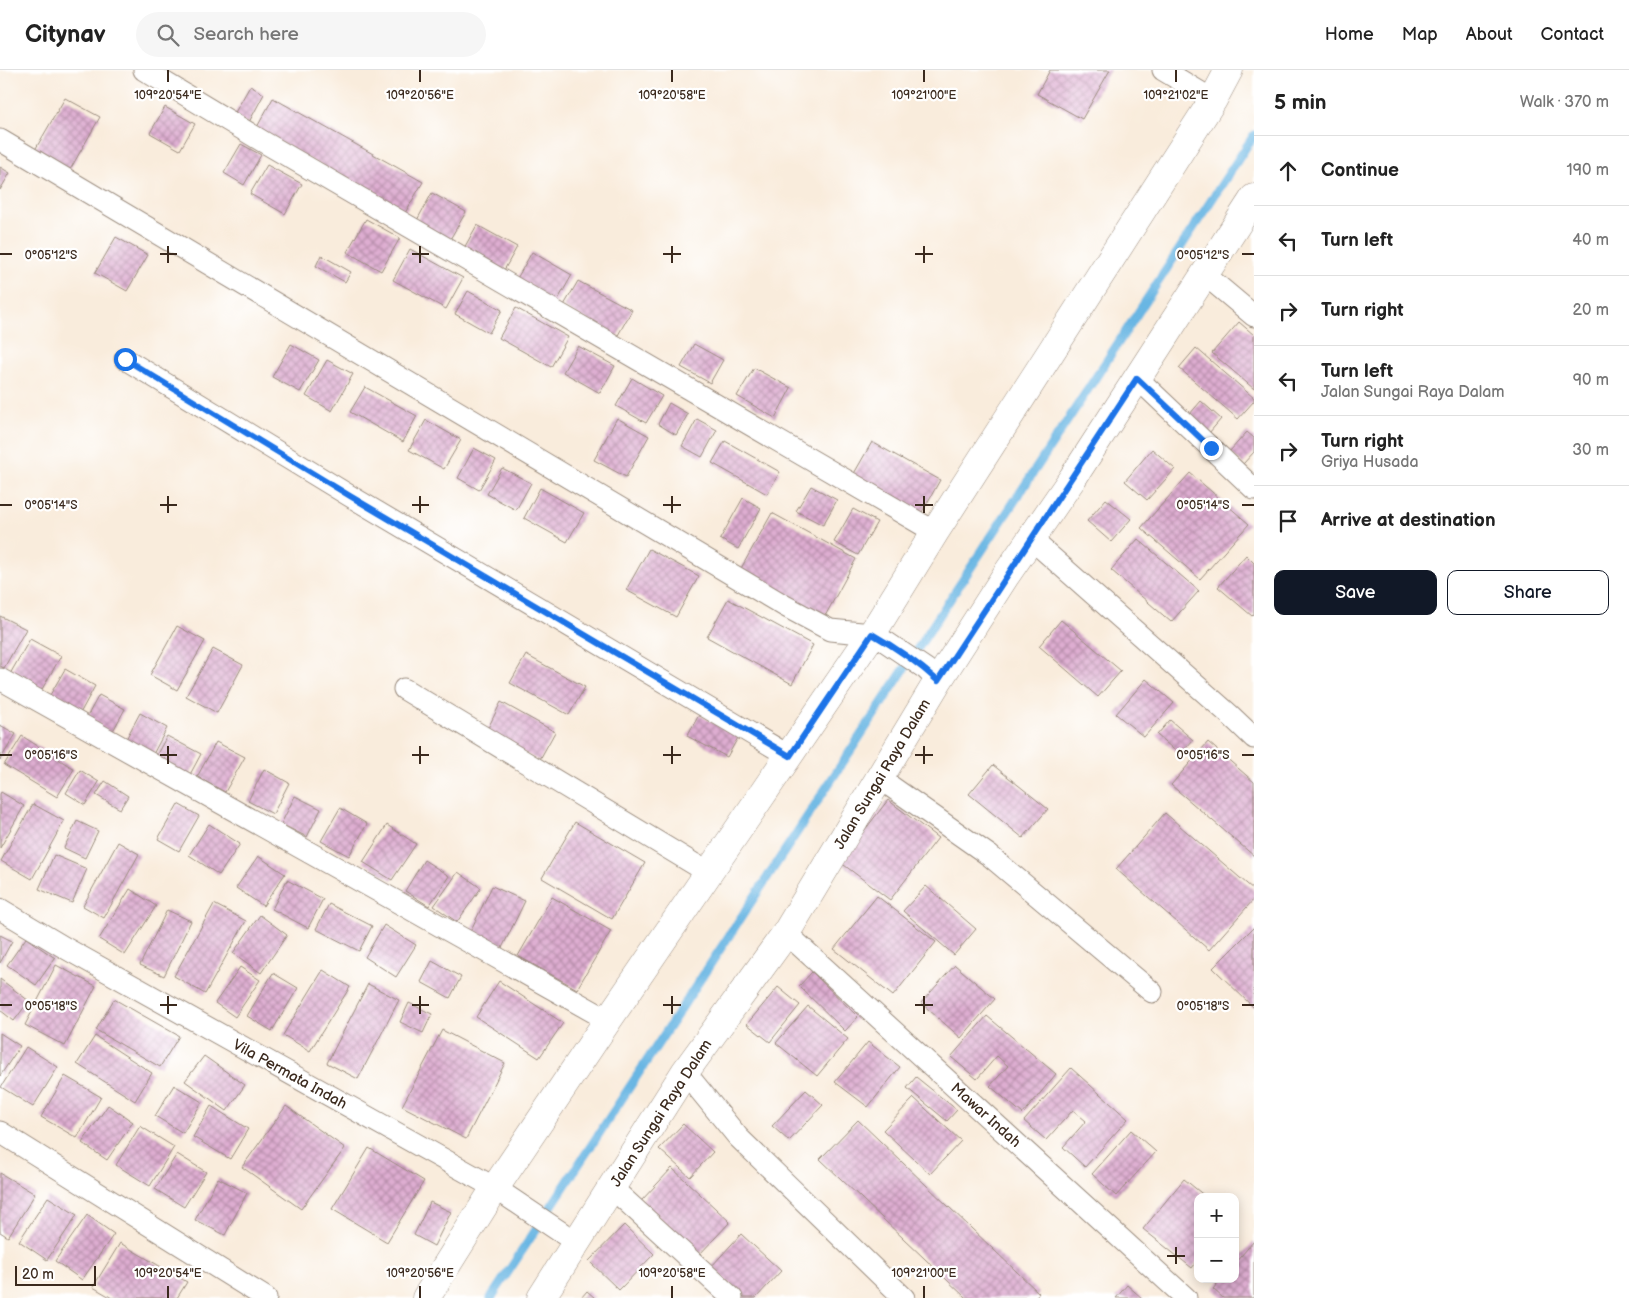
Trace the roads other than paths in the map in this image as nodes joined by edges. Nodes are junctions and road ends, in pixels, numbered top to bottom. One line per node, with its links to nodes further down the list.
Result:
1 (144, 70): 12 (street)
2 (1163, 70): 4 (street)
3 (1229, 70): 4 (street)
4 (1213, 100): 12 (street)
5 (0, 140): 14 (street)
6 (1254, 198): 7 (street, Jalan Sungai Raya Dalam)
7 (1204, 274): 8 (street); 10 (street, Jalan Sungai Raya Dalam)
8 (1254, 316)
9 (125, 359): 19 (street)
10 (1137, 378): 11 (street); 13 (street, Jalan Sungai Raya Dalam)
11 (1254, 489)
12 (935, 532): 14 (street)
13 (1031, 539): 15 (street, Jalan Sungai Raya Dalam); 18 (street)
14 (879, 638): 15 (street); 19 (street)
15 (932, 675): 20 (street, Jalan Sungai Raya Dalam)
16 (0, 679): 25 (street)
17 (404, 689): 21 (street)
18 (1254, 738)
19 (790, 756): 21 (street)
20 (879, 778): 23 (street, Jalan Sungai Raya Dalam); 24 (street)
21 (709, 873): 25 (street)
22 (0, 909): 29 (street, Vila Permata Indah)
23 (786, 933): 26 (street, Jalan Sungai Raya Dalam); 36 (street, Mawar Indah)
24 (1152, 992)
25 (608, 1020): 29 (street)
26 (685, 1072): 28 (street, Jalan Sungai Raya Dalam); 35 (street)
27 (0, 1132): 31 (street)
28 (612, 1188): 30 (street, Jalan Sungai Raya Dalam); 34 (street)
29 (502, 1193): 30 (street, Vila Permata Indah); 32 (street)
30 (568, 1237): 33 (street, Jalan Sungai Raya Dalam)
31 (266, 1298)
32 (426, 1298)
33 (541, 1298)
34 (732, 1298)
35 (904, 1298)
36 (1186, 1298)

